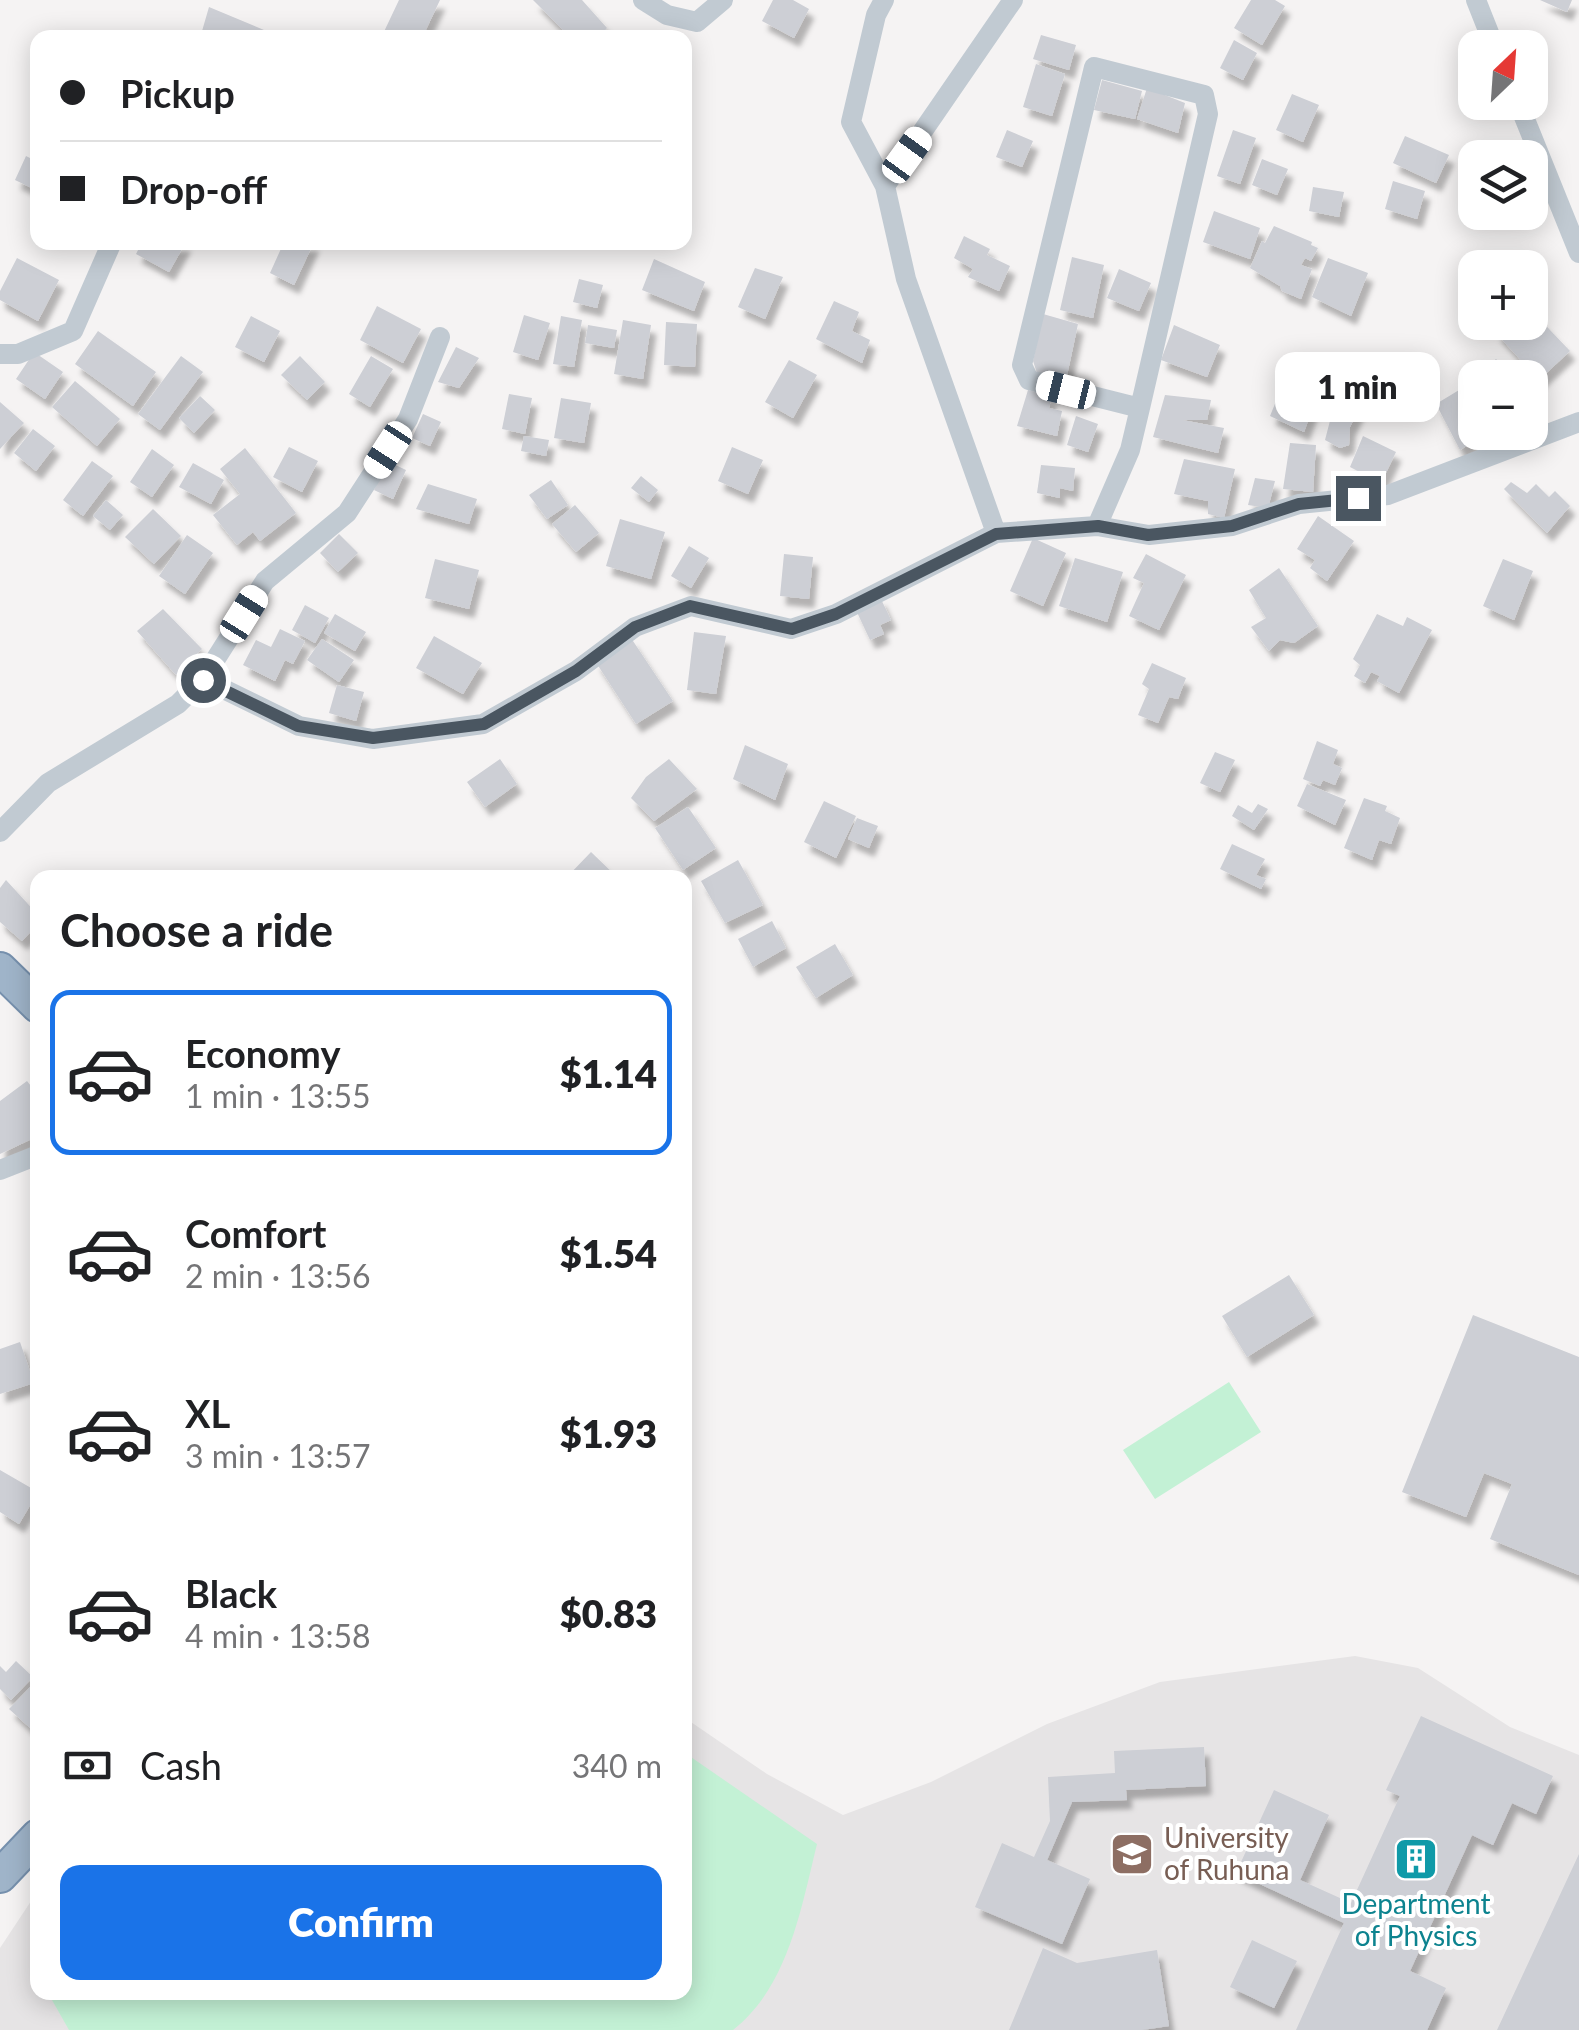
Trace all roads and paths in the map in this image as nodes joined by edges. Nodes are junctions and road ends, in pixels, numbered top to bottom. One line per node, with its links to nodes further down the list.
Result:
1 (643, 0): 2 (street)
2 (723, 0)
3 (884, 0): 8 (street)
4 (1014, 0): 8 (street)
5 (1476, 0): 6 (street)
6 (1488, 30)
7 (1525, 120): 10 (street)
8 (885, 186): 16 (street)
9 (108, 250): 12 (street)
10 (1579, 253)
11 (440, 337): 17 (street)
12 (0, 354)
13 (1140, 408): 13 (street); 15 (street)
14 (1579, 422): 15 (street)
15 (1098, 526): 16 (street)
16 (996, 534): 17 (street)
17 (203, 680): 18 (street)
18 (0, 832)
19 (0, 969): 20 (highway)
20 (30, 998)
21 (30, 1158): 22 (street)
22 (0, 1170)
23 (30, 1844): 24 (highway)
24 (0, 1876)

